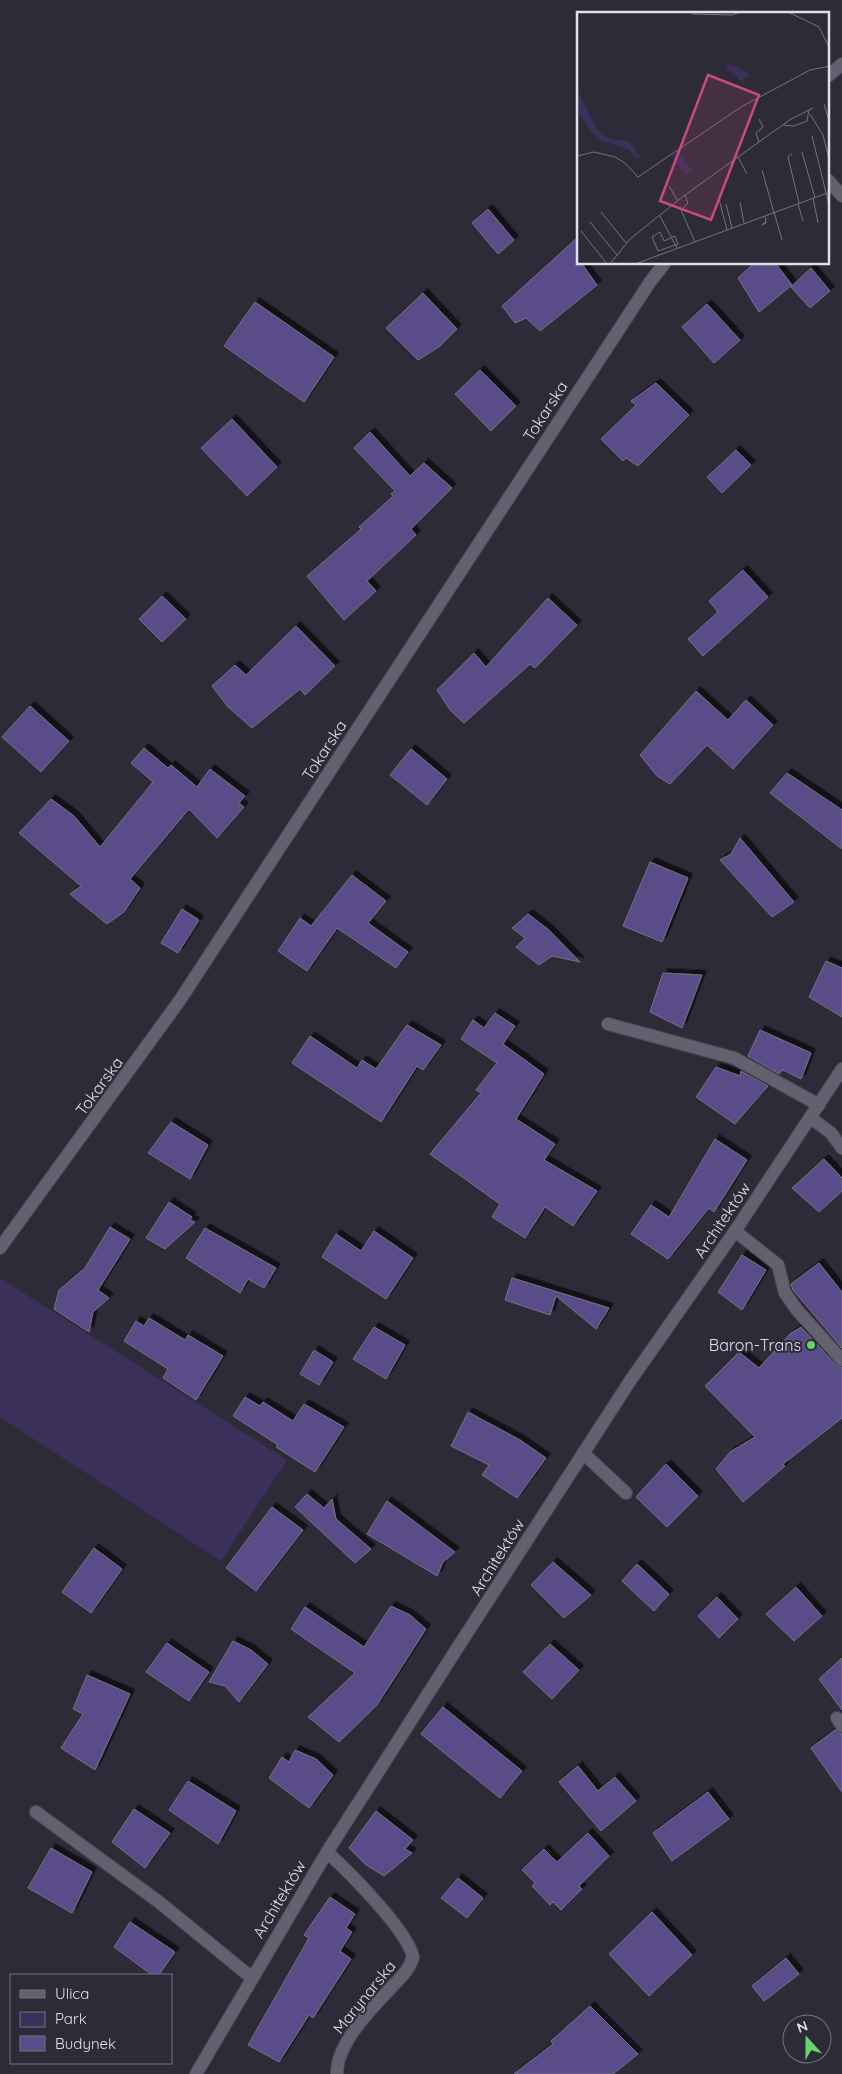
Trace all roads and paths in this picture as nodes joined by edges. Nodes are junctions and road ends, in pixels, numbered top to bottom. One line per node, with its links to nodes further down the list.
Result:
1 (842, 64): 2 (street)
2 (830, 74)
3 (830, 182): 4 (street)
4 (842, 196)
5 (663, 265): 12 (street, Tokarska)
6 (608, 1024): 8 (street)
7 (842, 1069): 8 (street, Architektów)
8 (819, 1105): 9 (street, Architektów)
9 (811, 1118): 10 (street); 11 (street, Architektów)
10 (842, 1148)
11 (735, 1230): 13 (street); 14 (street, Architektów)
12 (0, 1248)
13 (842, 1360)
14 (583, 1453): 15 (street); 17 (street, Architektów)
15 (626, 1493)
16 (36, 1812): 18 (street)
17 (327, 1852): 18 (street, Architektów); 20 (street, Marynarska)
18 (252, 1978): 19 (street, Architektów)
19 (196, 2074)
20 (337, 2074)

